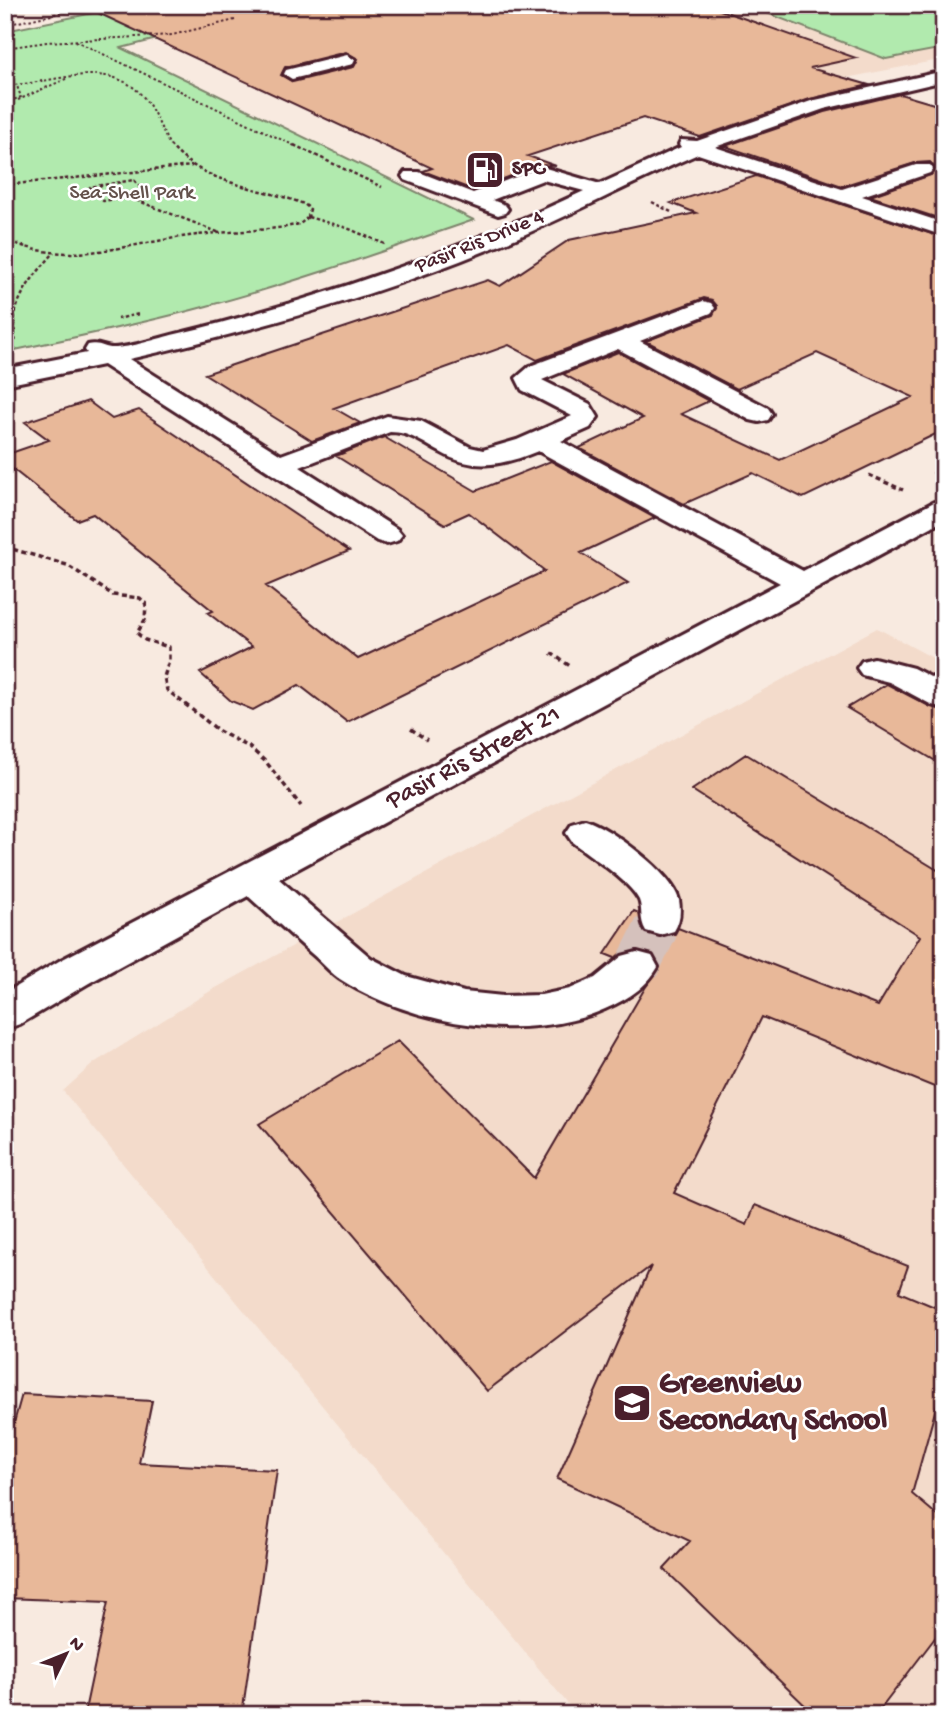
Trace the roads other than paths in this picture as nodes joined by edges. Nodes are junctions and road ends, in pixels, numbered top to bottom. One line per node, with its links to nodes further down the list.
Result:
1 (347, 60): 3 (street)
2 (944, 64): 5 (street)
3 (292, 74)
4 (944, 76): 6 (street, Pasir Ris Drive 4)
5 (669, 139): 6 (street); 7 (street)
6 (696, 147): 11 (street, Pasir Ris Drive 4); 12 (street)
7 (648, 148)
8 (944, 175): 13 (street)
9 (412, 176): 15 (street)
10 (571, 181): 11 (street); 14 (street, Pasir Ris Drive 4); 15 (street)
11 (596, 181): 17 (street, Pasir Ris Drive 4)
12 (820, 191): 13 (street); 16 (street)
13 (842, 196): 18 (street)
14 (538, 197)
15 (475, 199): 17 (street)
16 (798, 199)
17 (518, 214): 19 (street, Pasir Ris Drive 4); 25 (street, Pasir Ris Drive 4)
18 (944, 230)
19 (456, 232)
20 (304, 284): 23 (street)
21 (703, 308): 22 (street)
22 (620, 340): 27 (street); 28 (street)
23 (83, 341): 24 (street); 25 (street)
24 (10, 349)
25 (108, 358): 26 (street, Pasir Ris Drive 4); 29 (street)
26 (5, 377)
27 (760, 414)
28 (538, 440): 29 (street); 32 (street)
29 (278, 466): 31 (street)
30 (944, 508): 32 (street, Pasir Ris Street 21)
31 (387, 535)
32 (801, 582): 36 (street, Pasir Ris Street 21)
33 (874, 668): 34 (street)
34 (944, 698)
35 (585, 833): 37 (street)
36 (251, 877): 38 (street); 39 (street, Pasir Ris Street 21)
37 (660, 921)
38 (637, 967)
39 (5, 1013)

